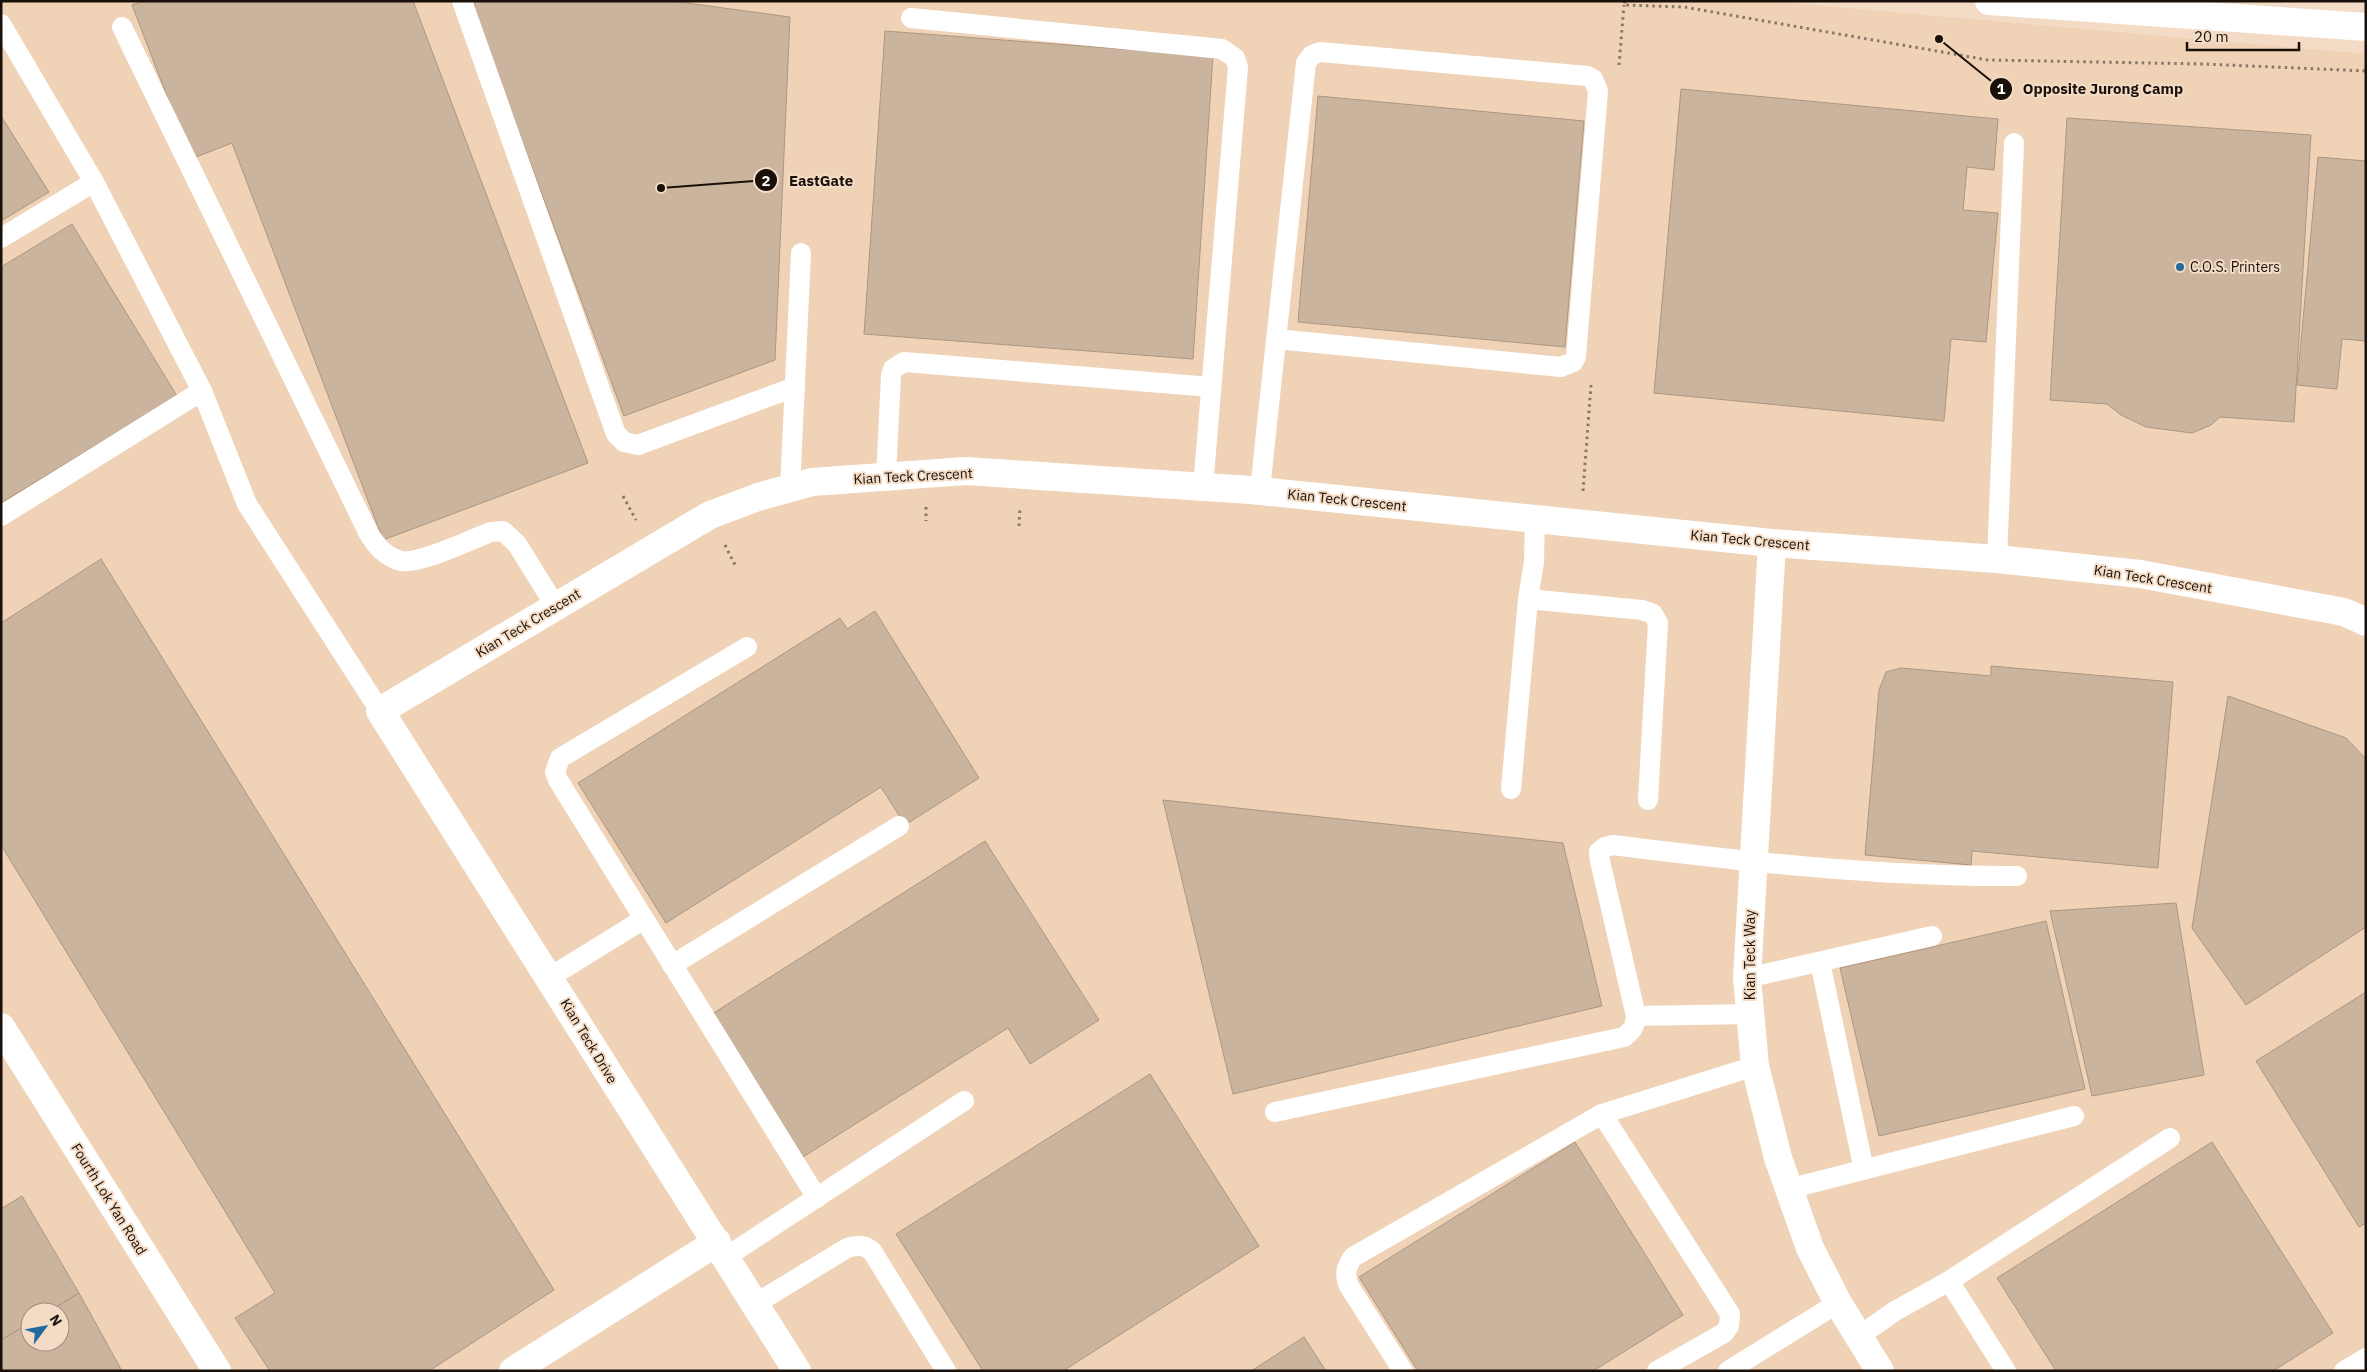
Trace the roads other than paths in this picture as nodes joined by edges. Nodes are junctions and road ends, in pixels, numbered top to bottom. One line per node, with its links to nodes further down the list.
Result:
1 (462, 1): 12 (lane)
2 (1989, 1): 6 (street)
3 (911, 18): 13 (lane)
4 (1, 24): 8 (lane)
5 (122, 27): 24 (lane)
6 (2366, 27)
7 (2014, 143): 22 (lane)
8 (94, 182): 9 (lane); 14 (lane)
9 (1, 238)
10 (801, 253): 12 (lane)
11 (1276, 339): 11 (lane); 18 (lane)
12 (795, 387): 17 (lane)
13 (1211, 387): 15 (lane); 16 (lane)
14 (202, 391): 19 (lane); 27 (lane)
15 (886, 477): 16 (street, Kian Teck Crescent); 17 (street, Kian Teck Crescent)
16 (1202, 487): 18 (street, Kian Teck Crescent)
17 (790, 489): 24 (street, Kian Teck Crescent)
18 (1260, 491): 20 (street, Kian Teck Crescent)
19 (1, 516)
20 (1535, 519): 21 (street, Kian Teck Crescent); 23 (lane)
21 (1772, 543): 22 (street, Kian Teck Crescent); 31 (street, Kian Teck Way)
22 (1997, 559): 25 (street, Kian Teck Crescent)
23 (1528, 599): 28 (lane); 29 (lane)
24 (556, 606): 27 (street, Kian Teck Crescent)
25 (2366, 622)
26 (747, 647): 33 (lane)
27 (380, 711): 37 (street, Kian Teck Drive)
28 (1510, 789)
29 (1648, 800)
30 (899, 826): 36 (lane)
31 (1752, 861): 32 (lane); 38 (street, Kian Teck Way); 40 (lane)
32 (2016, 876)
33 (644, 919): 36 (lane); 37 (lane)
34 (1932, 936): 35 (lane)
35 (1820, 962): 38 (lane); 48 (lane)
36 (672, 965): 50 (lane)
37 (550, 977): 51 (street, Kian Teck Drive)
38 (1747, 978): 39 (street, Kian Teck Way)
39 (1750, 1014): 40 (lane); 42 (street, Kian Teck Way)
40 (1636, 1016): 44 (lane)
41 (1, 1027): 57 (street, Fourth Lok Yan Road)
42 (1754, 1066): 45 (lane); 49 (street, Kian Teck Way)
43 (964, 1101): 50 (lane)
44 (1275, 1112)
45 (1602, 1114): 61 (lane); 62 (lane)
46 (2074, 1116): 48 (lane)
47 (2170, 1138): 52 (lane)
48 (1864, 1170): 49 (lane)
49 (1788, 1189): 53 (street, Kian Teck Way)
50 (816, 1198): 51 (lane)
51 (721, 1250): 54 (street, Kian Teck Drive); 58 (street)
52 (1949, 1281): 55 (lane); 65 (lane)
53 (1838, 1303): 55 (street, Kian Teck Way); 63 (lane)
54 (756, 1304): 59 (street, Kian Teck Drive); 60 (lane)
55 (1858, 1337): 64 (street, Kian Teck Way)
56 (2366, 1358): 66 (lane)
57 (216, 1371)
58 (513, 1371)
59 (797, 1371)
60 (946, 1371)
61 (1403, 1371)
62 (1657, 1371)
63 (1728, 1371)
64 (1880, 1371)
65 (2006, 1371)
66 (2344, 1371)

